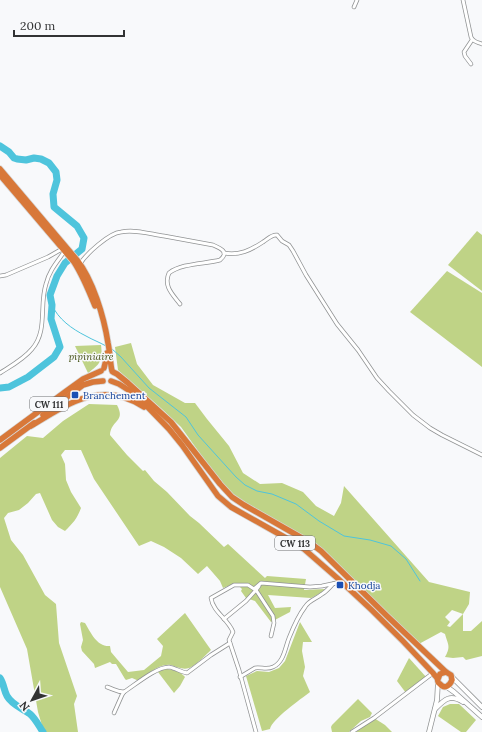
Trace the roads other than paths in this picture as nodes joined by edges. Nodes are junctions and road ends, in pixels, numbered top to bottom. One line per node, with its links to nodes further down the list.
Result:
1 (357, 0): 3 (street)
2 (463, 0): 4 (street)
3 (354, 7)
4 (472, 40): 5 (street); 6 (street)
5 (482, 44)
6 (471, 64)
7 (0, 169): 9 (highway)
8 (0, 175): 9 (highway)
9 (65, 252): 11 (highway); 12 (street); 17 (street)
10 (224, 253): 11 (street); 13 (street); 24 (street)
11 (77, 262): 14 (highway)
12 (0, 276)
13 (180, 304)
14 (108, 351): 15 (highway); 16 (highway)
15 (103, 369): 16 (highway); 18 (highway); 22 (highway, CW 111)
16 (112, 371): 19 (highway); 32 (highway)
17 (0, 373)
18 (103, 381): 19 (highway); 21 (highway, CW 111)
19 (111, 381): 20 (highway)
20 (153, 412): 21 (highway); 25 (highway, CW 113)
21 (31, 426): 23 (highway)
22 (0, 440)
23 (0, 448)
24 (482, 455)
25 (341, 582): 27 (street); 33 (highway, CW 113)
26 (261, 583): 27 (street); 28 (street); 29 (street)
27 (334, 583): 34 (street)
28 (256, 590): 29 (street); 30 (street)
29 (224, 619): 31 (street)
30 (271, 636)
31 (230, 643): 34 (street); 39 (street)
32 (446, 672): 35 (highway); 36 (highway)
33 (433, 673): 36 (highway, CW 113); 47 (street)
34 (240, 677): 46 (street)
35 (452, 677): 38 (highway); 41 (main road)
36 (438, 680): 38 (highway); 40 (main road)
37 (107, 687): 39 (street)
38 (446, 687): 40 (main road); 42 (main road)
39 (124, 692): 44 (street)
40 (437, 700): 43 (main road)
41 (482, 706)
42 (472, 708): 43 (main road); 45 (main road)
43 (435, 710): 48 (main road)
44 (114, 713)
45 (482, 717)
46 (256, 732)
47 (352, 732)
48 (429, 732)

